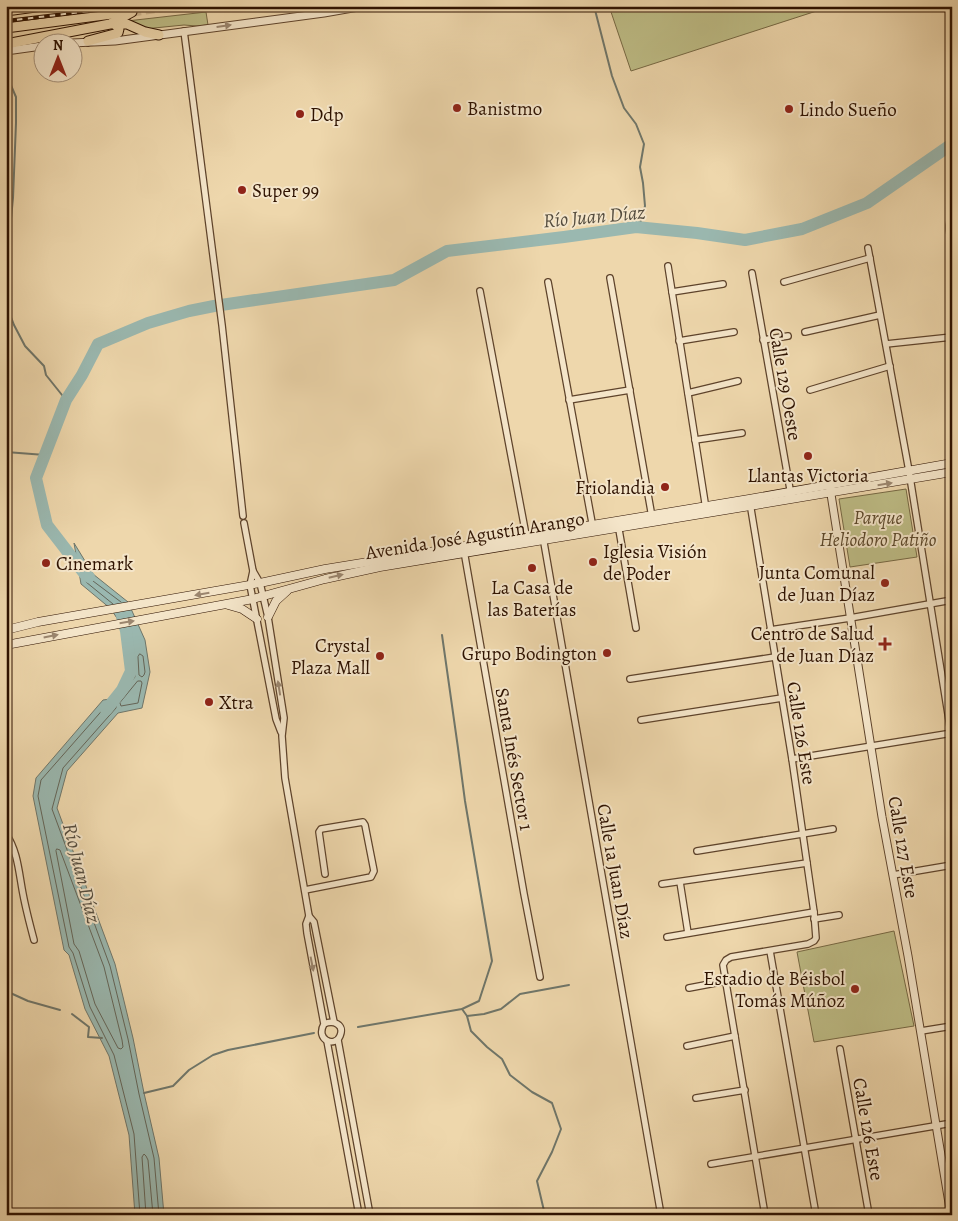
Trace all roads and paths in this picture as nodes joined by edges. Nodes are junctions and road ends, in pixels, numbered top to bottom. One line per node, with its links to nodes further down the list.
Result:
1 (43, 6): 3 (main road)
2 (364, 6): 7 (street, one-way to 2)
3 (6, 11)
4 (63, 20): 5 (main road); 5 (main road); 6 (main road)
5 (109, 24): 8 (main road); 10 (main road); 11 (main road)
6 (6, 28)
7 (184, 31): 8 (street); 54 (street)
8 (159, 35): 10 (street)
9 (82, 42): 10 (street)
10 (88, 42)
11 (7, 46): 12 (street)
12 (32, 46)
13 (952, 217): 14 (street)
14 (952, 243)
15 (868, 248): 16 (street)
16 (870, 258): 21 (street); 25 (street)
17 (668, 266): 24 (street)
18 (752, 273): 30 (street, Calle 129 Oeste)
19 (610, 278): 35 (street)
20 (548, 282): 38 (street)
21 (784, 282)
22 (723, 284): 24 (street)
23 (480, 291): 51 (street)
24 (672, 292): 31 (street)
25 (880, 315): 27 (street); 32 (street)
26 (734, 332): 31 (street)
27 (805, 332)
28 (788, 336): 30 (street)
29 (952, 337): 32 (street)
30 (764, 340): 45 (street, Calle 129 Oeste)
31 (680, 341): 37 (street)
32 (886, 344): 33 (street)
33 (890, 366): 36 (street); 43 (street)
34 (738, 381): 37 (street)
35 (630, 390): 38 (street); 48 (street)
36 (810, 390)
37 (688, 393): 40 (street)
38 (569, 400): 50 (street)
39 (742, 433): 40 (street)
40 (695, 440): 47 (street)
41 (952, 463): 43 (main road, Avenida José Agustín Arango)
42 (952, 472): 43 (main road, Avenida José Agustín Arango)
43 (910, 475): 44 (main road, Avenida José Agustín Arango); 62 (street)
44 (830, 489): 45 (main road, Avenida José Agustín Arango); 64 (street, Calle 127 Este)
45 (791, 495): 46 (main road, Avenida José Agustín Arango)
46 (750, 503): 47 (main road, Avenida José Agustín Arango); 68 (street, Calle 126 Este)
47 (706, 510): 48 (main road, Avenida José Agustín Arango)
48 (652, 519): 49 (main road, Avenida José Agustín Arango)
49 (618, 524): 50 (main road, Avenida José Agustín Arango); 66 (street)
50 (593, 528): 52 (main road, Avenida José Agustín Arango)
51 (526, 535): 52 (main road, Avenida José Agustín Arango); 53 (main road, Avenida José Agustín Arango)
52 (543, 536): 53 (main road, Avenida José Agustín Arango); 118 (street, Calle 1a Juan Díaz)
53 (464, 550): 55 (main road, Avenida José Agustín Arango); 57 (main road, Avenida José Agustín Arango, one-way to 53); 96 (street, Santa Inés Sector 1)
54 (252, 570): 55 (street); 56 (street)
55 (260, 583): 56 (main road, Avenida José Agustín Arango); 58 (street)
56 (250, 585): 59 (street); 67 (main road, Avenida José Agustín Arango, one-way to 67)
57 (289, 590): 58 (main road, Avenida José Agustín Arango); 63 (main road)
58 (263, 596): 59 (main road, Avenida José Agustín Arango); 63 (street)
59 (253, 599): 61 (main road, Avenida José Agustín Arango); 65 (street)
60 (952, 600): 62 (street)
61 (226, 604): 65 (main road); 69 (main road, Avenida José Agustín Arango, one-way to 61)
62 (930, 604): 64 (street); 74 (street)
63 (268, 617): 75 (street, one-way to 63)
64 (850, 618): 68 (street); 76 (street, Calle 127 Este)
65 (257, 619): 75 (street)
66 (636, 628)
67 (6, 630)
68 (770, 630): 70 (street, Calle 126 Este)
69 (6, 645)
70 (775, 657): 71 (street); 72 (street, Calle 126 Este)
71 (630, 679)
72 (782, 698): 73 (street); 77 (street, Calle 126 Este)
73 (641, 720)
74 (951, 735): 76 (street)
75 (282, 736): 88 (street)
76 (871, 747): 77 (street); 85 (street, Calle 127 Este)
77 (792, 759): 80 (street, Calle 126 Este)
78 (833, 829): 80 (street)
79 (6, 834): 94 (street)
80 (803, 834): 81 (street); 82 (street, Calle 126 Este)
81 (697, 851)
82 (807, 863): 86 (street); 89 (street, Calle 126 Este)
83 (952, 865): 85 (street)
84 (325, 874): 88 (street)
85 (892, 875): 102 (street, Calle 127 Este)
86 (680, 882): 87 (street); 92 (street)
87 (662, 884)
88 (305, 890): 91 (street)
89 (814, 915): 90 (street); 92 (street); 95 (street, Calle 126 Este)
90 (839, 915)
91 (309, 916): 99 (street); 100 (street, one-way to 100)
92 (688, 933): 93 (street)
93 (667, 937)
94 (34, 940)
95 (770, 951): 97 (street); 113 (street)
96 (540, 977)
97 (726, 981): 98 (street); 103 (street)
98 (689, 988)
99 (334, 1022): 100 (street); 104 (street)
100 (324, 1024): 105 (street)
101 (952, 1026): 102 (street)
102 (921, 1031): 111 (street, Calle 127 Este)
103 (735, 1036): 106 (street); 108 (street)
104 (338, 1040): 105 (street); 117 (street)
105 (327, 1041): 116 (street)
106 (687, 1046)
107 (840, 1049): 112 (street, Calle 126 Este)
108 (745, 1090): 109 (street); 114 (street)
109 (696, 1098)
110 (952, 1123): 111 (street)
111 (936, 1125): 112 (street); 122 (street, Calle 127 Este)
112 (856, 1138): 113 (street); 121 (street, Calle 126 Este)
113 (804, 1147): 114 (street); 120 (street)
114 (756, 1156): 115 (street); 119 (street)
115 (711, 1164)
116 (359, 1215)
117 (370, 1215)
118 (661, 1215)
119 (764, 1215)
120 (816, 1215)
121 (868, 1215)
122 (951, 1215)

